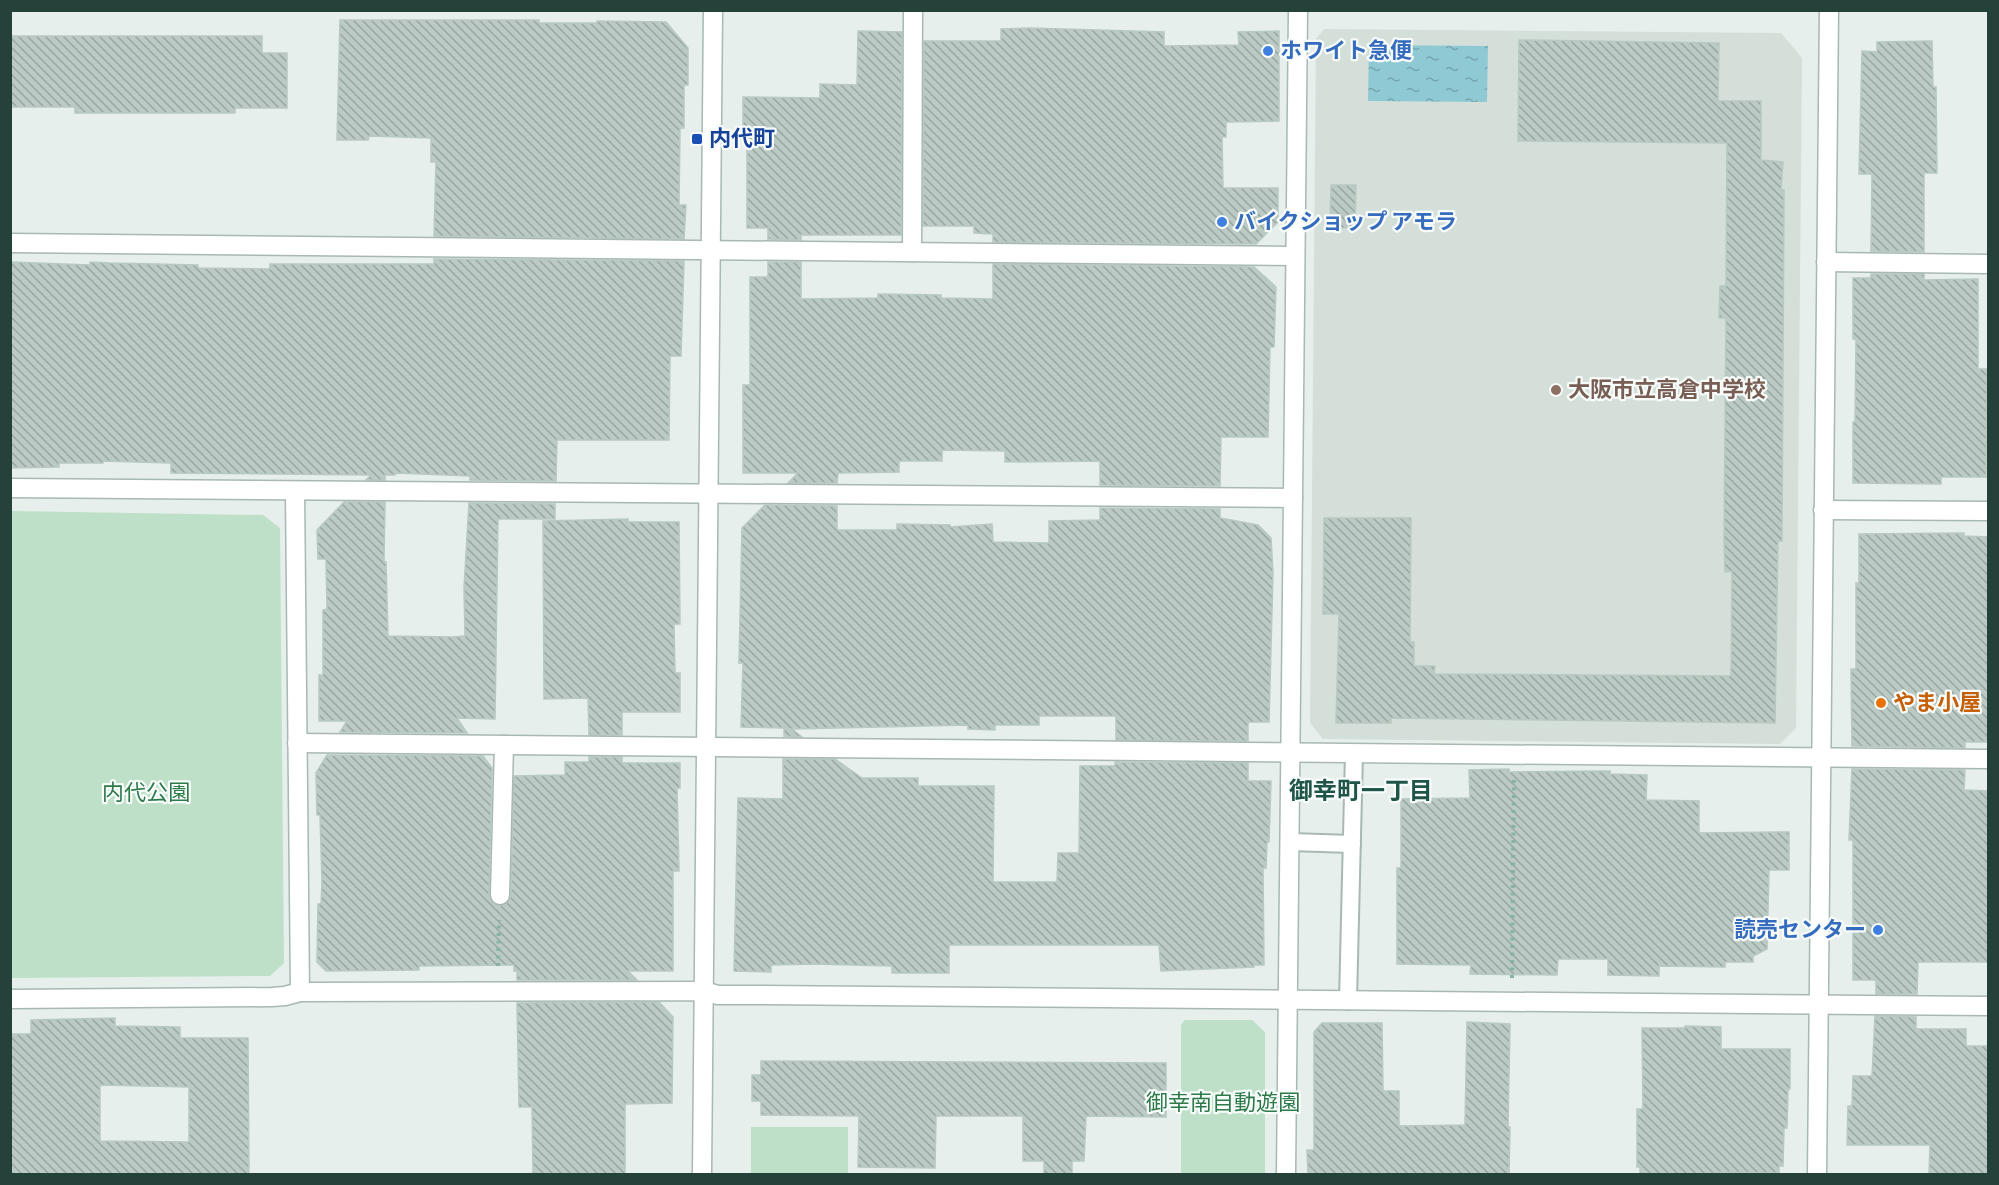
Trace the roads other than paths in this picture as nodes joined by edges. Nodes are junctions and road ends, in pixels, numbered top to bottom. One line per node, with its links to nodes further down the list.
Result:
1 (713, 10): 6 (street)
2 (913, 10): 7 (street)
3 (1298, 10): 8 (street)
4 (1829, 10): 9 (street)
5 (10, 243): 6 (street)
6 (711, 251): 7 (street); 13 (street)
7 (912, 252): 8 (street)
8 (1295, 256): 14 (street)
9 (1826, 262): 10 (street); 15 (street)
10 (1989, 264)
11 (10, 488): 12 (street)
12 (295, 491): 13 (street); 17 (street)
13 (709, 494): 14 (street); 19 (street)
14 (1293, 498): 20 (street)
15 (1824, 510): 16 (street); 22 (street)
16 (1989, 512)
17 (297, 743): 18 (street); 28 (street)
18 (504, 745): 19 (street); 26 (street)
19 (706, 747): 20 (street); 27 (street)
20 (1290, 752): 21 (street); 24 (street)
21 (1354, 753): 22 (street); 25 (lane)
22 (1821, 758): 23 (street); 32 (street)
23 (1989, 759)
24 (1290, 842): 25 (lane); 30 (street)
25 (1352, 843): 31 (lane)
26 (500, 895)
27 (704, 991): 28 (street); 30 (street); 34 (street)
28 (300, 992): 29 (street)
29 (10, 999)
30 (1288, 1000): 31 (street); 35 (street)
31 (1348, 1001): 32 (street)
32 (1819, 1005): 33 (street); 36 (street)
33 (1989, 1006)
34 (702, 1174)
35 (1286, 1174)
36 (1817, 1174)

